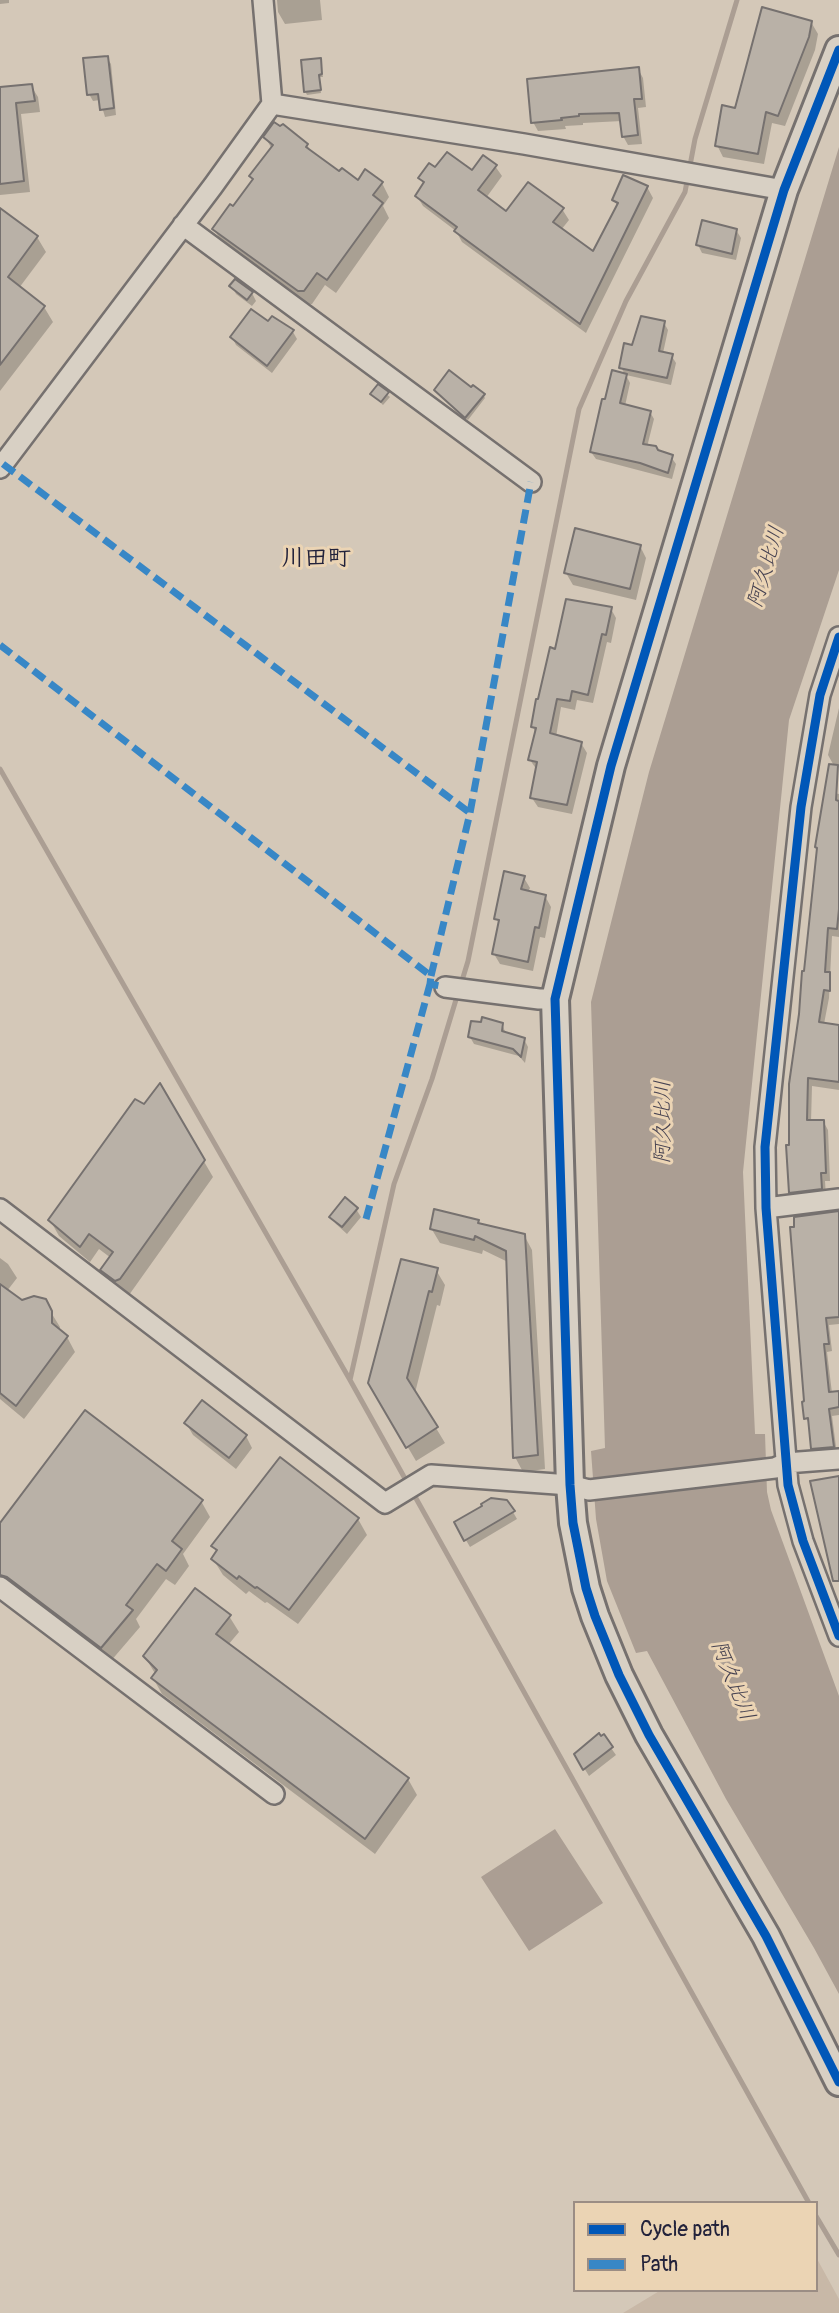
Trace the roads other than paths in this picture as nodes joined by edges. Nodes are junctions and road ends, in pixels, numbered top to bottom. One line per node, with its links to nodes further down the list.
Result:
1 (263, 0): 3 (street)
2 (839, 50): 4 (street)
3 (272, 104): 4 (street); 5 (street)
4 (784, 190): 10 (street)
5 (183, 225): 6 (street); 7 (street)
6 (0, 468)
7 (531, 482)
8 (839, 638): 12 (street)
9 (445, 987): 10 (street)
10 (555, 999): 16 (street)
11 (839, 1199): 12 (street)
12 (766, 1208): 15 (street)
13 (0, 1209): 16 (street)
14 (839, 1459): 15 (street)
15 (781, 1465): 16 (street); 18 (street)
16 (580, 1487): 20 (street)
17 (0, 1587): 19 (street)
18 (839, 1636)
19 (274, 1794)
20 (839, 2082)

